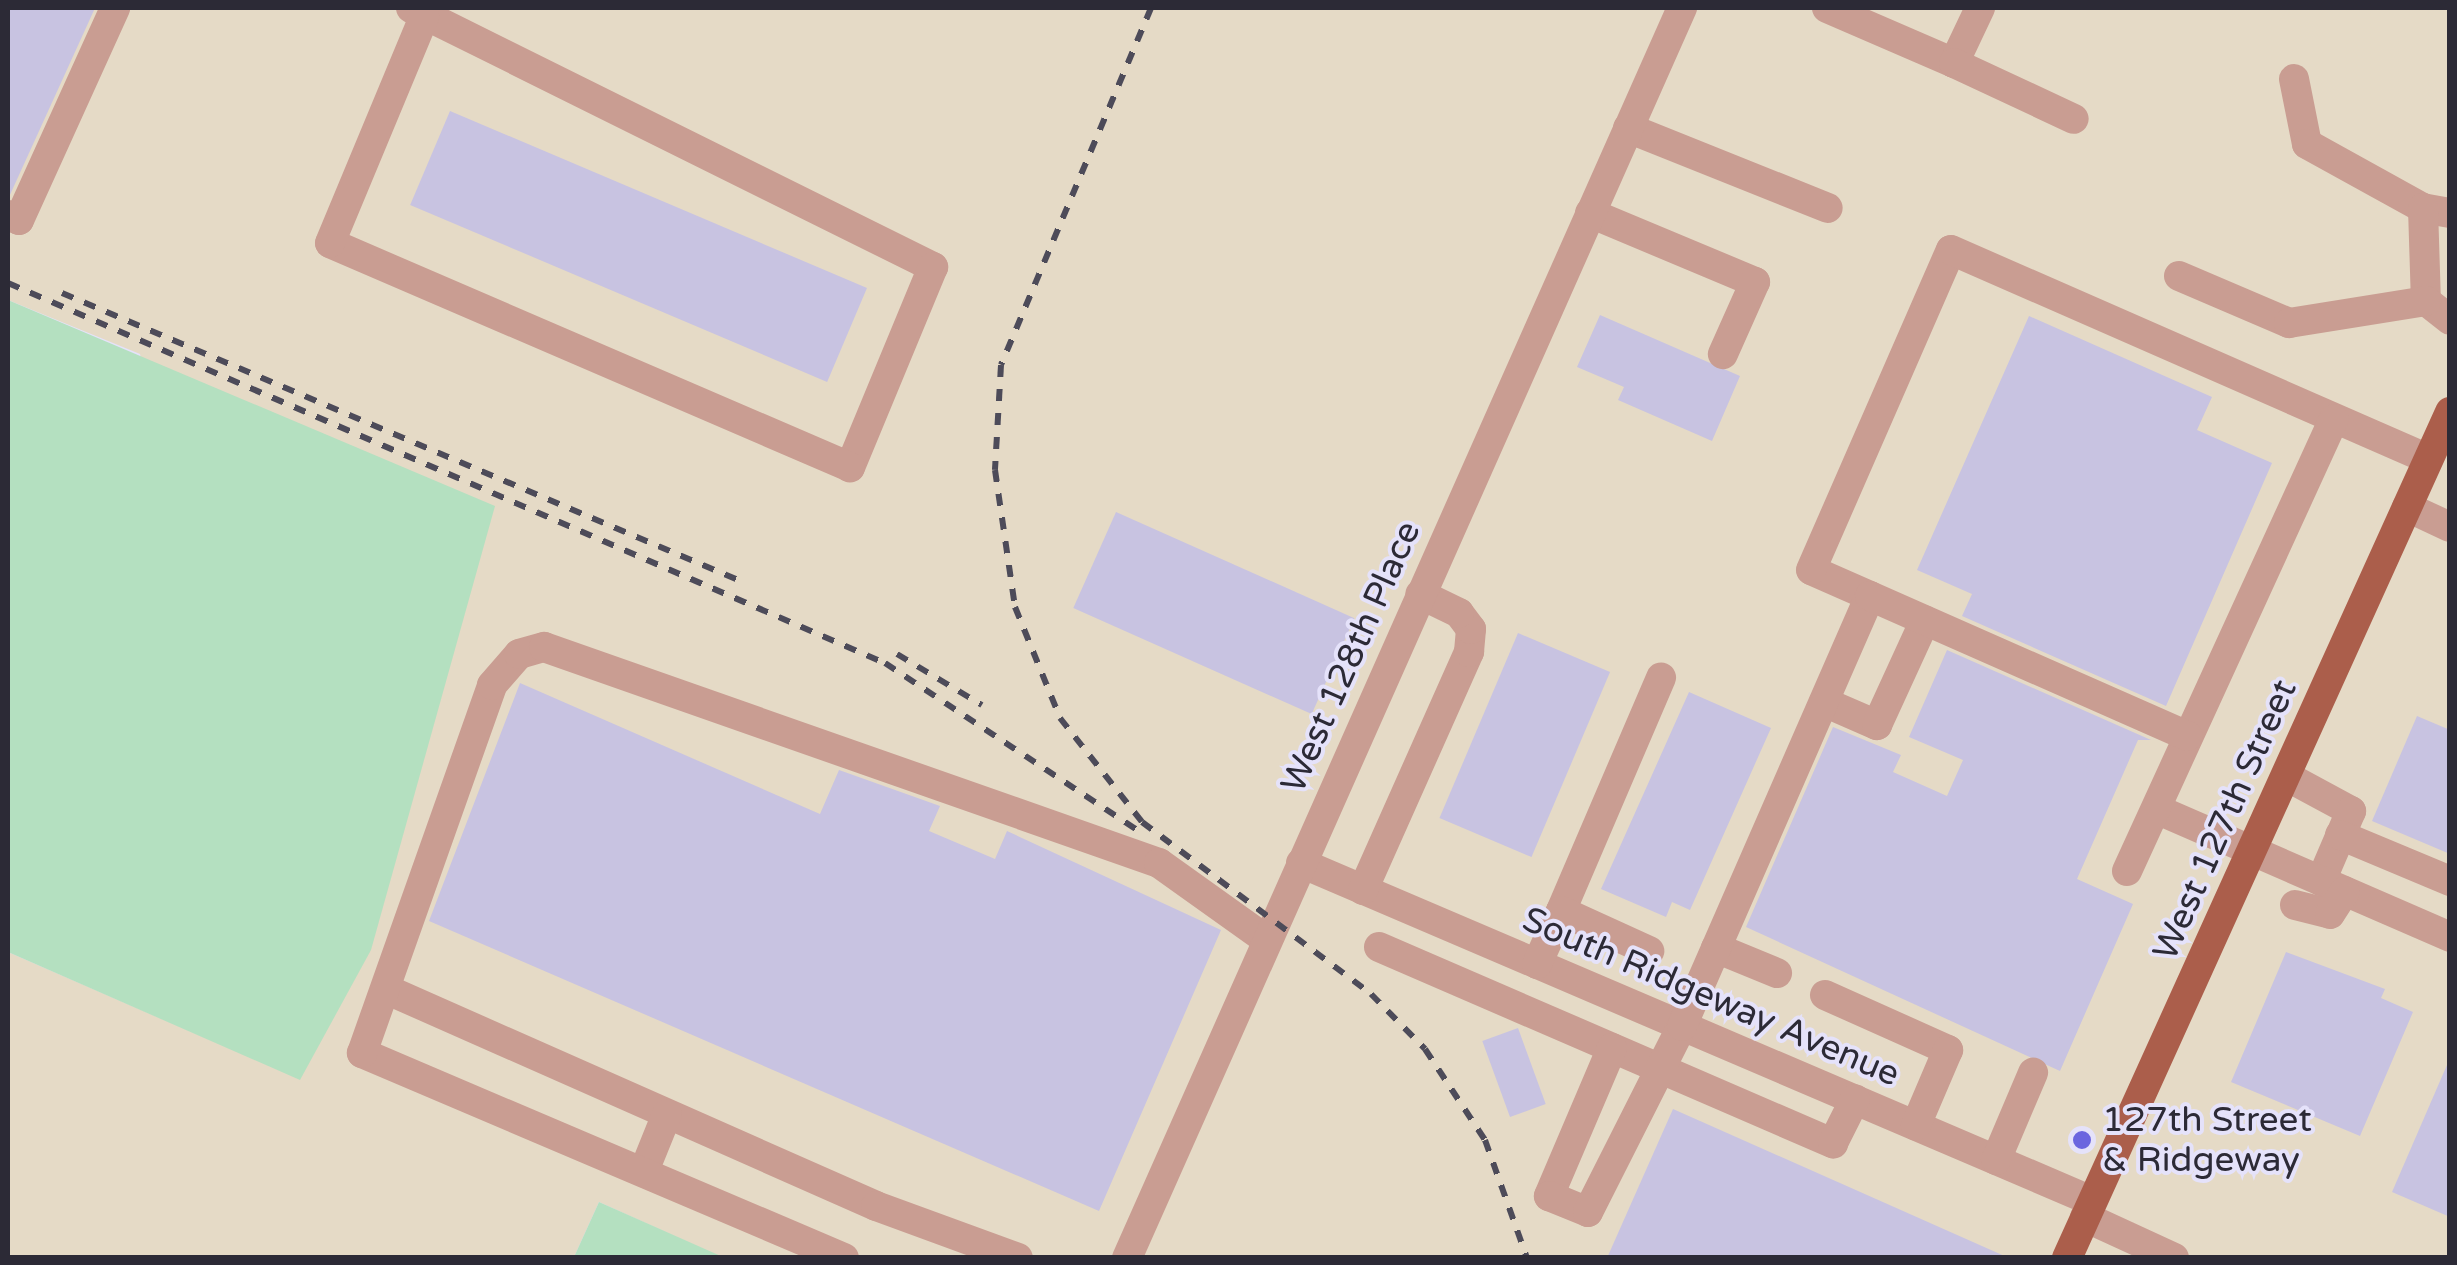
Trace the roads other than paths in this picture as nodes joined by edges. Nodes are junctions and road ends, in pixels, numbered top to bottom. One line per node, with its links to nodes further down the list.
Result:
1 (115, 8): 13 (street)
2 (1682, 8): 9 (street, West 128th Place)
3 (1827, 8): 6 (street)
4 (1980, 8): 6 (street)
5 (417, 12): 5 (street)
6 (1954, 64): 8 (street)
7 (2294, 79): 11 (street)
8 (2074, 120)
9 (1628, 128): 10 (street); 12 (street, West 128th Place)
10 (1828, 208)
11 (2436, 210): 15 (street)
12 (1590, 213): 16 (street); 22 (street, West 128th Place)
13 (8, 215)
14 (2179, 276): 15 (street)
15 (2438, 310)
16 (1723, 354)
17 (2450, 412): 19 (main road, West 127th Street)
18 (2334, 420): 19 (street); 23 (street); 27 (street)
19 (2428, 459): 20 (main road, West 127th Street)
20 (2407, 507): 21 (street); 28 (main road, West 127th Street)
21 (2450, 526)
22 (1420, 594): 32 (street, West 128th Place); 36 (street)
23 (1870, 596): 24 (street); 26 (street)
24 (1925, 620): 26 (street); 27 (street)
25 (1662, 678): 38 (street)
26 (1824, 702): 42 (street)
27 (2188, 736): 29 (street)
28 (2286, 776): 30 (street); 31 (main road, West 127th Street)
29 (2156, 808): 31 (street); 33 (street)
30 (2340, 836): 34 (street); 35 (street)
31 (2252, 851): 35 (street); 58 (main road, West 127th Street)
32 (1301, 863): 36 (street, South Ridgeway Avenue); 40 (street, West 128th Place)
33 (2128, 871)
34 (2450, 880)
35 (2333, 886): 37 (street); 39 (street)
36 (1363, 890): 44 (street, South Ridgeway Avenue)
37 (2295, 905)
38 (1562, 911): 43 (street); 44 (street)
39 (2450, 937)
40 (1267, 940): 46 (street); 61 (street, West 128th Place)
41 (1379, 947): 48 (street)
42 (1716, 948): 45 (street); 49 (street)
43 (1649, 951)
44 (1549, 969): 48 (street); 49 (street, South Ridgeway Avenue)
45 (1776, 974)
46 (390, 991): 54 (street); 57 (street)
47 (1825, 995): 55 (street)
48 (1542, 1018): 50 (street)
49 (1682, 1026): 51 (street); 53 (street, South Ridgeway Avenue)
50 (1612, 1048): 51 (street); 51 (street)
51 (1656, 1067): 53 (street)
52 (2034, 1073): 56 (street)
53 (1855, 1100): 55 (street, South Ridgeway Avenue)
54 (667, 1114): 57 (street); 60 (street)
55 (1916, 1126): 56 (street, South Ridgeway Avenue)
56 (1996, 1160): 58 (street, South Ridgeway Avenue)
57 (644, 1171): 59 (street)
58 (2088, 1209): 62 (main road, West 127th Street); 63 (street, South Ridgeway Avenue)
59 (844, 1258)
60 (1018, 1258)
61 (1127, 1258)
62 (2067, 1258)
63 (2174, 1258)

